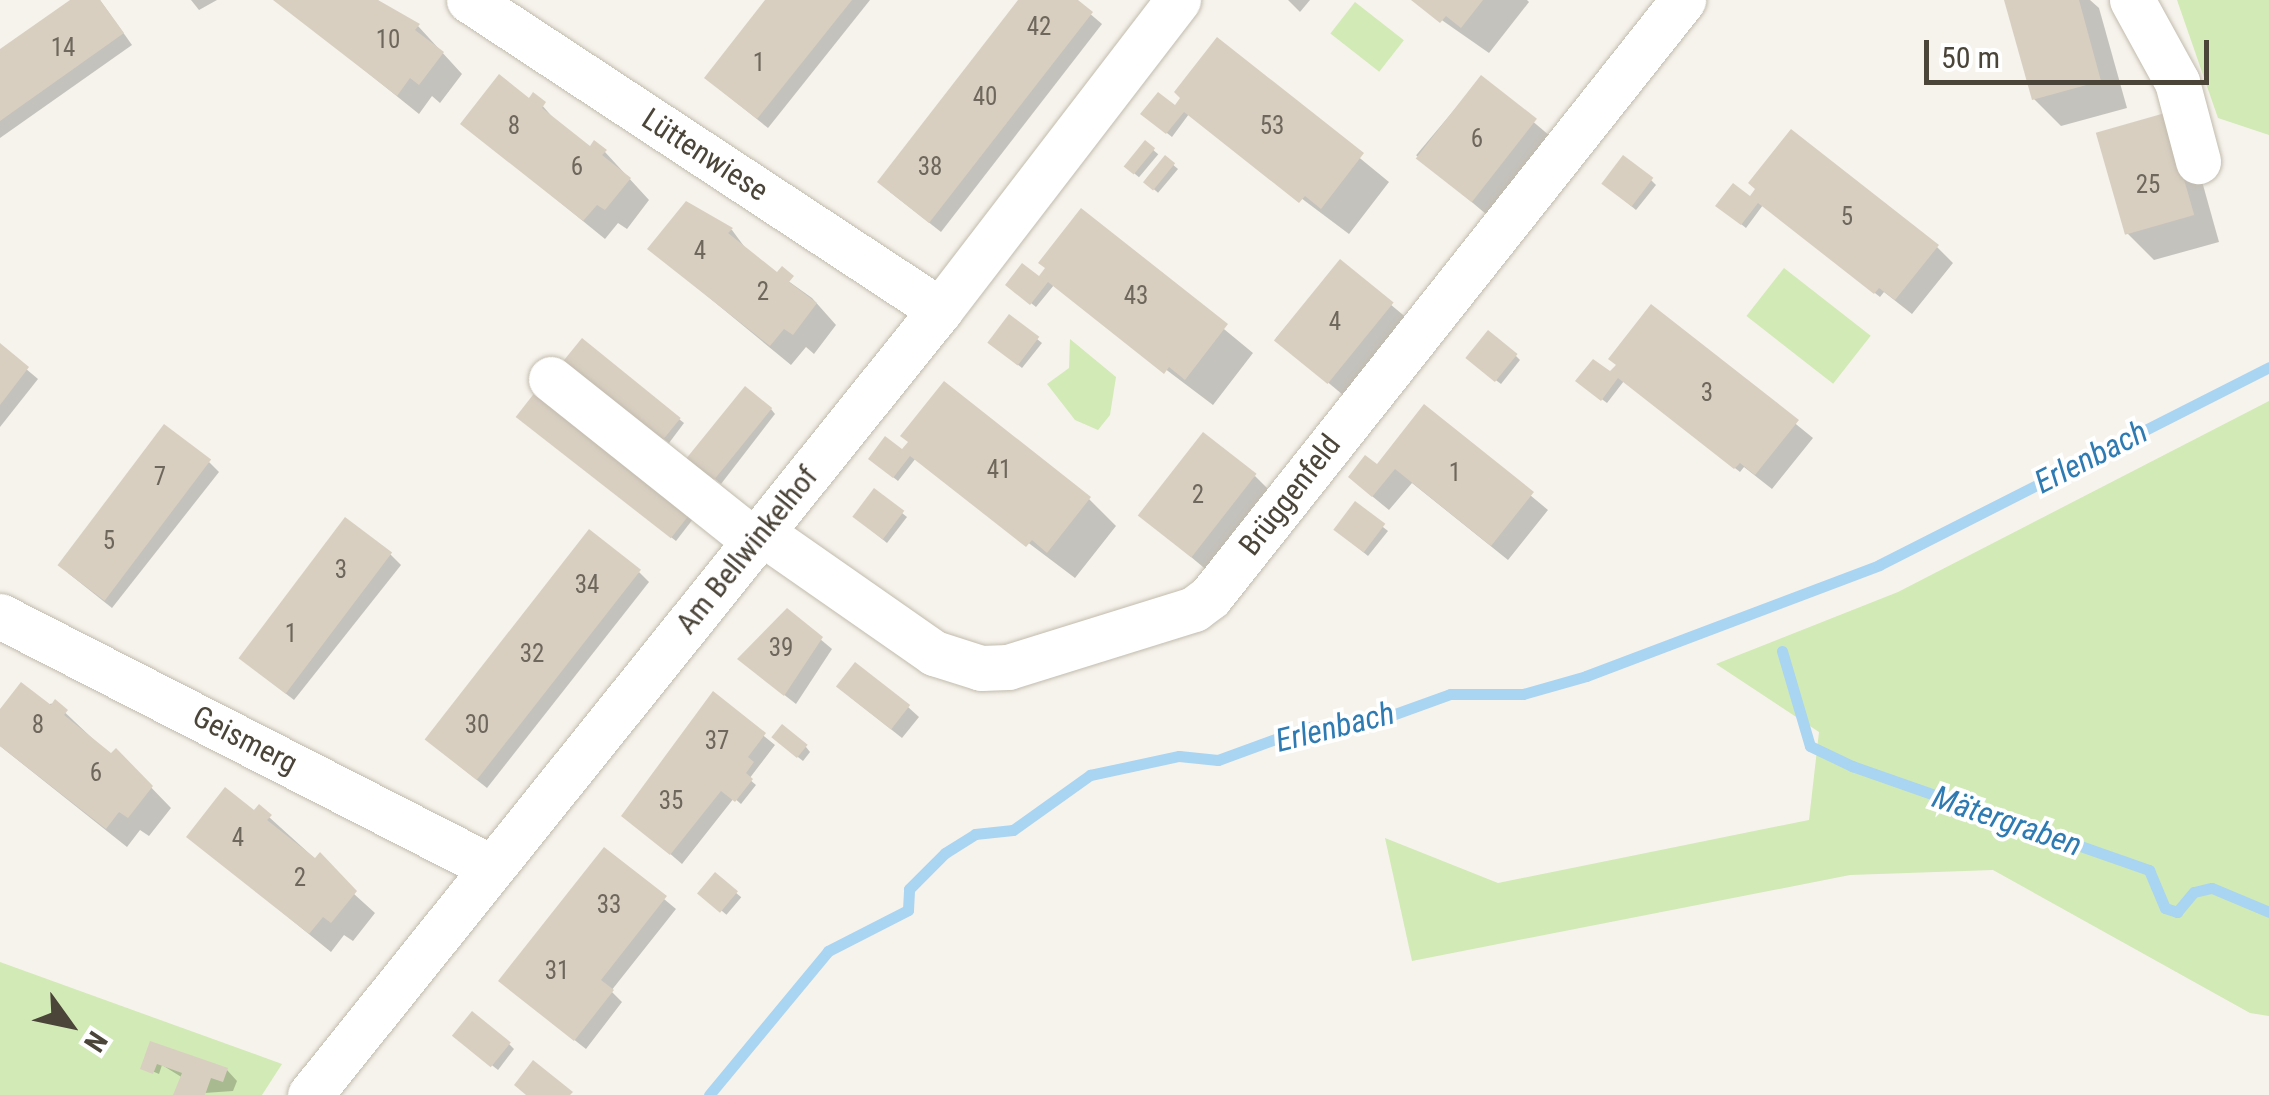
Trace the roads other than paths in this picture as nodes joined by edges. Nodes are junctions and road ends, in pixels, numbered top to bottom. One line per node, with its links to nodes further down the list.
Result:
1 (469, 0): 6 (street, Lüttenwiese)
2 (1178, 0): 6 (street, Am Bellwinkelhof)
3 (1683, 0): 8 (street, Brüggenfeld)
4 (2132, 0): 5 (street)
5 (2198, 162)
6 (940, 310): 8 (street, Am Bellwinkelhof)
7 (552, 379): 8 (street, Brüggenfeld)
8 (759, 537): 10 (street, Am Bellwinkelhof)
9 (0, 616): 10 (street, Geismerg)
10 (488, 866): 11 (street, Am Bellwinkelhof)
11 (310, 1095)

